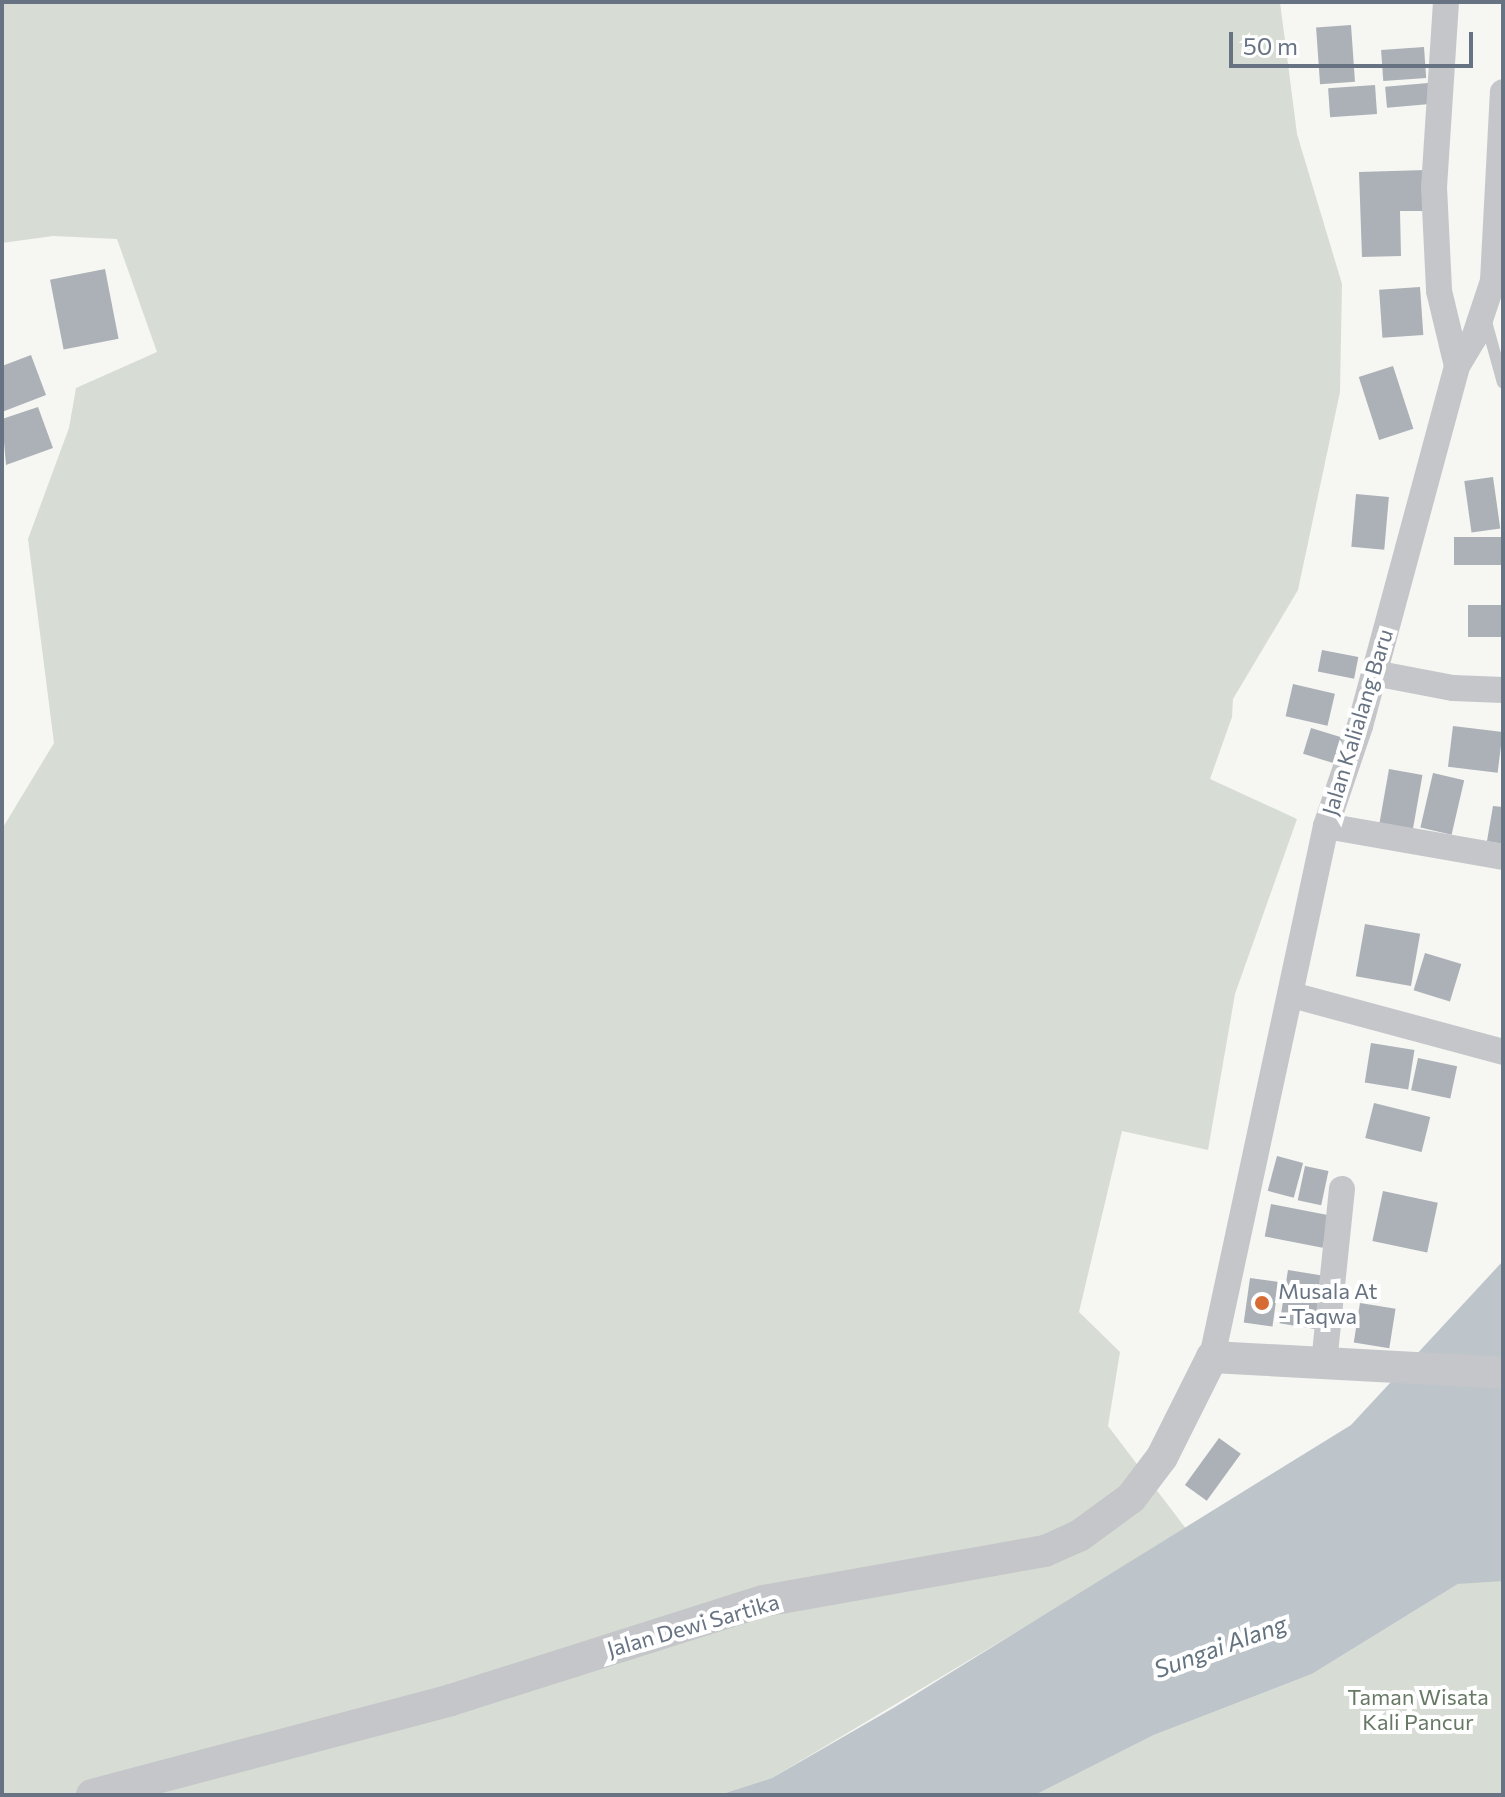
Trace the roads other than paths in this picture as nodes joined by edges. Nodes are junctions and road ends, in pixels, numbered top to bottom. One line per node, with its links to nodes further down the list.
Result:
1 (1446, 2): 5 (street)
2 (1503, 92): 3 (street, Jalan Kalialang Baru)
3 (1498, 280): 4 (street, Jalan Kalialang Baru)
4 (1483, 311): 5 (street, Jalan Kalialang Baru); 6 (lane)
5 (1457, 366): 7 (street, Jalan Kalialang Baru)
6 (1503, 383)
7 (1374, 673): 8 (street); 9 (street, Jalan Kalialang Baru)
8 (1503, 690)
9 (1326, 826): 10 (street); 11 (street, Jalan Kalialang Baru)
10 (1503, 857)
11 (1292, 995): 12 (street); 14 (street, Jalan Kalialang Baru)
12 (1503, 1052)
13 (1342, 1189): 15 (street)
14 (1212, 1357): 15 (street); 17 (street, Jalan Dewi Sartika)
15 (1324, 1363): 16 (street)
16 (1503, 1373)
17 (92, 1795)

